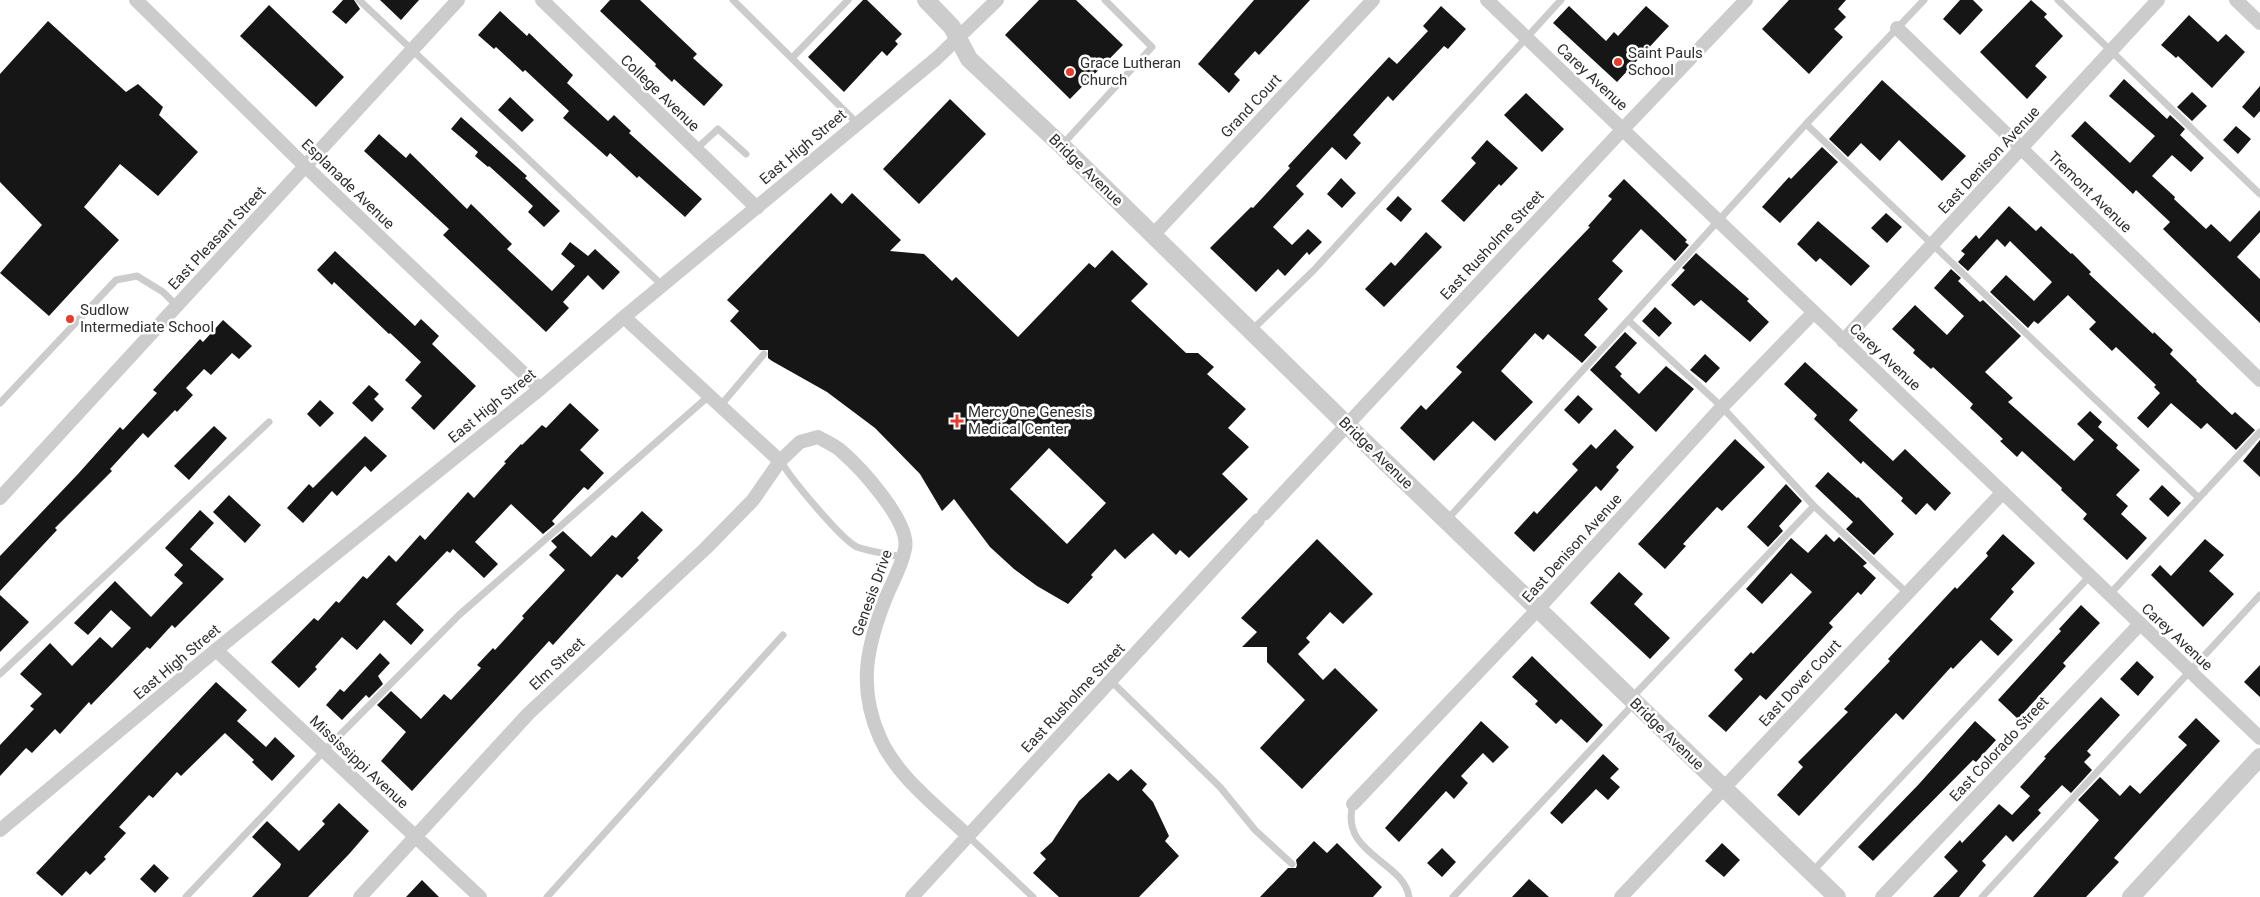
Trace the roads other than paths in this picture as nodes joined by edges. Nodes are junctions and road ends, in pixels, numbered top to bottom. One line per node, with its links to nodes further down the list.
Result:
1 (136, 0): 32 (street, Esplanade Avenue)
2 (359, 0): 22 (lane)
3 (458, 0): 22 (street, East Pleasant Street)
4 (542, 0): 30 (street, College Avenue)
5 (733, 0): 24 (lane)
6 (848, 0): 24 (lane)
7 (926, 0): 21 (street, Bridge Avenue)
8 (998, 0): 21 (street, East High Street)
9 (1105, 0): 28 (lane)
10 (1373, 0): 36 (street, Grand Court)
11 (1486, 0): 20 (street, Carey Avenue)
12 (1561, 0): 20 (lane)
13 (1746, 0): 27 (street, East Rusholme Street)
14 (1924, 0): 19 (lane)
15 (2058, 0): 23 (lane)
16 (2158, 0): 23 (street, East Denison Avenue)
17 (2236, 0): 18 (street)
18 (2260, 23)
19 (1897, 28): 26 (lane); 29 (street, Tremont Avenue)
20 (1526, 38): 27 (street, Carey Avenue); 43 (lane)
21 (958, 39): 25 (street, East High Street); 28 (street, Bridge Avenue)
22 (412, 51): 32 (street, East Pleasant Street); 38 (lane)
23 (2112, 51): 29 (street, East Denison Avenue); 33 (lane)
24 (792, 58): 25 (lane)
25 (857, 123): 34 (street, East High Street)
26 (1806, 124): 35 (lane); 37 (lane)
27 (1623, 129): 35 (street, Carey Avenue); 53 (street, East Rusholme Street)
28 (1062, 146): 36 (street, Bridge Avenue)
29 (2022, 148): 37 (street, East Denison Avenue); 46 (street, Tremont Avenue)
30 (695, 150): 31 (lane); 34 (street, College Avenue)
31 (746, 154)
32 (306, 167): 39 (street, East Pleasant Street); 47 (street, Esplanade Avenue)
33 (2260, 194)
34 (756, 208): 38 (street, East High Street)
35 (1718, 222): 40 (street, Carey Avenue); 42 (lane)
36 (1153, 235): 43 (street, Bridge Avenue)
37 (1933, 244): 44 (street, East Denison Avenue); 58 (lane)
38 (662, 285): 41 (street, East High Street)
39 (177, 306): 49 (lane); 57 (street, East Pleasant Street)
40 (1814, 312): 44 (street, Carey Avenue); 51 (street, East Denison Avenue)
41 (624, 317): 47 (street, East High Street); 48 (street)
42 (1630, 321): 51 (lane); 60 (lane)
43 (1251, 331): 53 (street, Bridge Avenue)
44 (1843, 341): 56 (street, Carey Avenue)
45 (764, 354): 50 (lane)
46 (2260, 380)
47 (540, 388): 69 (street, East High Street)
48 (710, 395): 50 (street); 75 (lane)
49 (0, 403)
50 (721, 405): 55 (street)
51 (1722, 407): 59 (lane); 66 (street, East Denison Avenue)
52 (269, 422): 71 (lane)
53 (1347, 424): 60 (street, Bridge Avenue); 72 (street, East Rusholme Street)
54 (2260, 432): 58 (lane)
55 (780, 461): 61 (lane); 61 (street, Genesis Drive); 80 (street, Elm Street)
56 (2003, 492): 62 (street, Carey Avenue); 63 (street, East Dover Court)
57 (0, 498)
58 (2199, 498): 64 (lane)
59 (1814, 506): 63 (lane); 73 (lane)
60 (1446, 521): 66 (street, Bridge Avenue)
61 (902, 557): 81 (street, Genesis Drive)
62 (2089, 577): 64 (street, Carey Avenue); 83 (lane)
63 (1907, 593): 77 (street, East Dover Court)
64 (2108, 595): 67 (street, Carey Avenue)
65 (2260, 595): 70 (lane)
66 (1538, 609): 73 (street, Bridge Avenue); 78 (street, East Denison Avenue)
67 (2140, 624): 70 (street, Carey Avenue); 94 (street, East Colorado Street)
68 (783, 635): 87 (lane)
69 (216, 650): 75 (street, Mississippi Avenue); 79 (street, East High Street)
70 (2190, 671): 74 (street, Carey Avenue); 95 (lane)
71 (0, 674)
72 (1111, 681): 81 (street, East Rusholme Street); 82 (lane)
73 (1633, 701): 77 (street, Bridge Avenue); 91 (lane)
74 (2260, 738)
75 (324, 751): 80 (street, Mississippi Avenue); 84 (lane)
76 (2260, 757): 96 (street)
77 (1724, 788): 83 (street, Bridge Avenue); 92 (street, East Dover Court)
78 (1353, 804): 90 (lane)
79 (0, 830)
80 (414, 836): 85 (street, Elm Street); 86 (street, Mississippi Avenue)
81 (968, 836): 88 (street, East Rusholme Street); 89 (lane)
82 (1292, 864)
83 (1811, 872): 93 (street, Bridge Avenue)
84 (186, 897)
85 (360, 897)
86 (480, 897)
87 (547, 897)
88 (912, 897)
89 (1033, 897)
90 (1409, 897)
91 (1453, 897)
92 (1621, 897)
93 (1837, 897)
94 (1882, 897)
95 (1982, 897)
96 (2131, 897)

